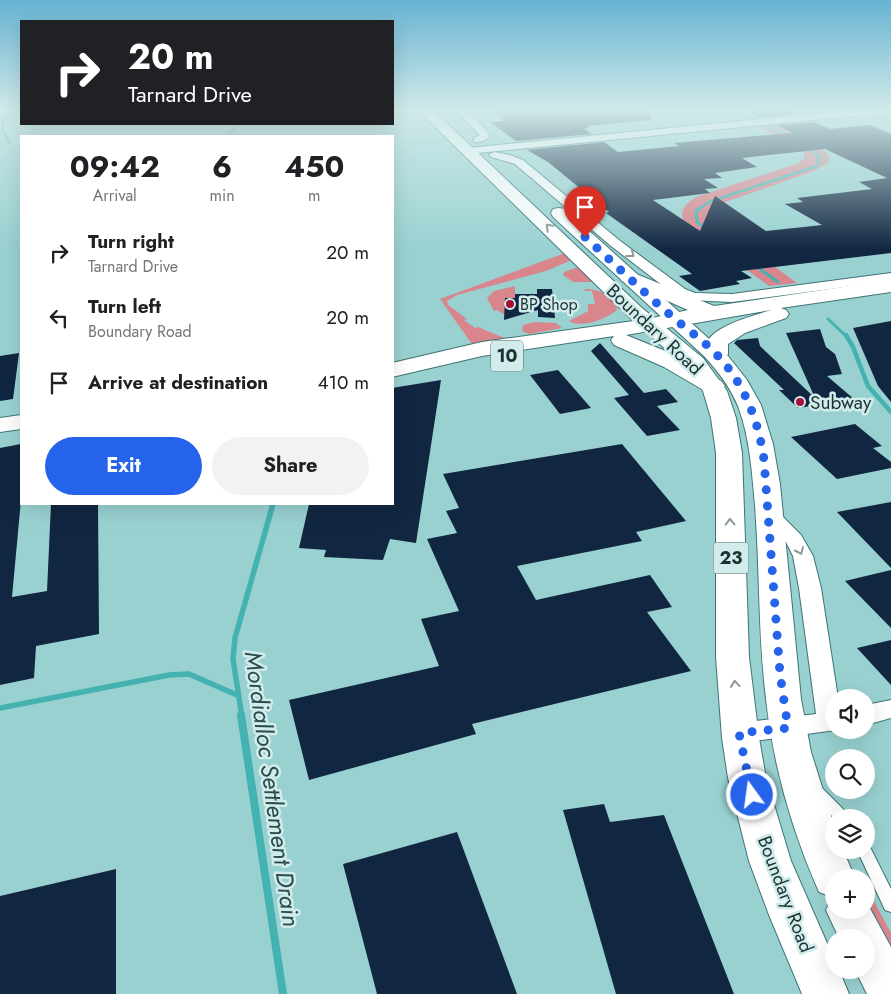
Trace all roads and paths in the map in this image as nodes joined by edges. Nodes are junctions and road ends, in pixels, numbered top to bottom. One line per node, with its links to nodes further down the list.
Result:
1 (488, 156): 10 (main road, Boundary Road / 23, one-way to 1)
2 (491, 156): 3 (main road, Boundary Road / 23)
3 (611, 250): 5 (main road, Boundary Road / 23); 9 (street, Boundary Road, one-way to 9)
4 (891, 277): 8 (street)
5 (629, 278): 9 (main road); 12 (main road, Boundary Road / 23)
6 (891, 286): 8 (main road, 10)
7 (891, 298): 11 (main road, 10)
8 (760, 300): 9 (main road, 10)
9 (710, 305): 12 (main road, 10)
10 (630, 308): 12 (main road, Boundary Road / 23); 13 (main road)
11 (783, 313): 12 (main road, 10); 15 (main road)
12 (667, 326): 13 (main road, 10); 14 (main road, 10); 15 (main road, Boundary Road / 23); 18 (main road, Boundary Road / 23)
13 (577, 335): 16 (main road, 10)
14 (622, 340): 17 (main road, 10); 18 (main road)
15 (716, 354): 21 (main road, Boundary Road / 23)
16 (394, 370)
17 (394, 370)
18 (713, 386): 27 (main road, Boundary Road / 23, one-way to 18)
19 (20, 422): 20 (main road)
20 (0, 425)
21 (769, 514): 22 (street, one-way to 22); 26 (main road, Boundary Road / 23)
22 (826, 689)
23 (891, 709): 24 (street)
24 (875, 713)
25 (825, 723): 26 (street)
26 (788, 728): 27 (street); 28 (main road, Boundary Road / 23)
27 (739, 733): 35 (main road, Boundary Road / 23)
28 (798, 778): 29 (lane); 31 (main road, Boundary Road / 23)
29 (834, 809)
30 (868, 859): 32 (lane)
31 (830, 869)
32 (891, 905)
33 (875, 963): 34 (main road)
34 (891, 992)
35 (826, 994)

